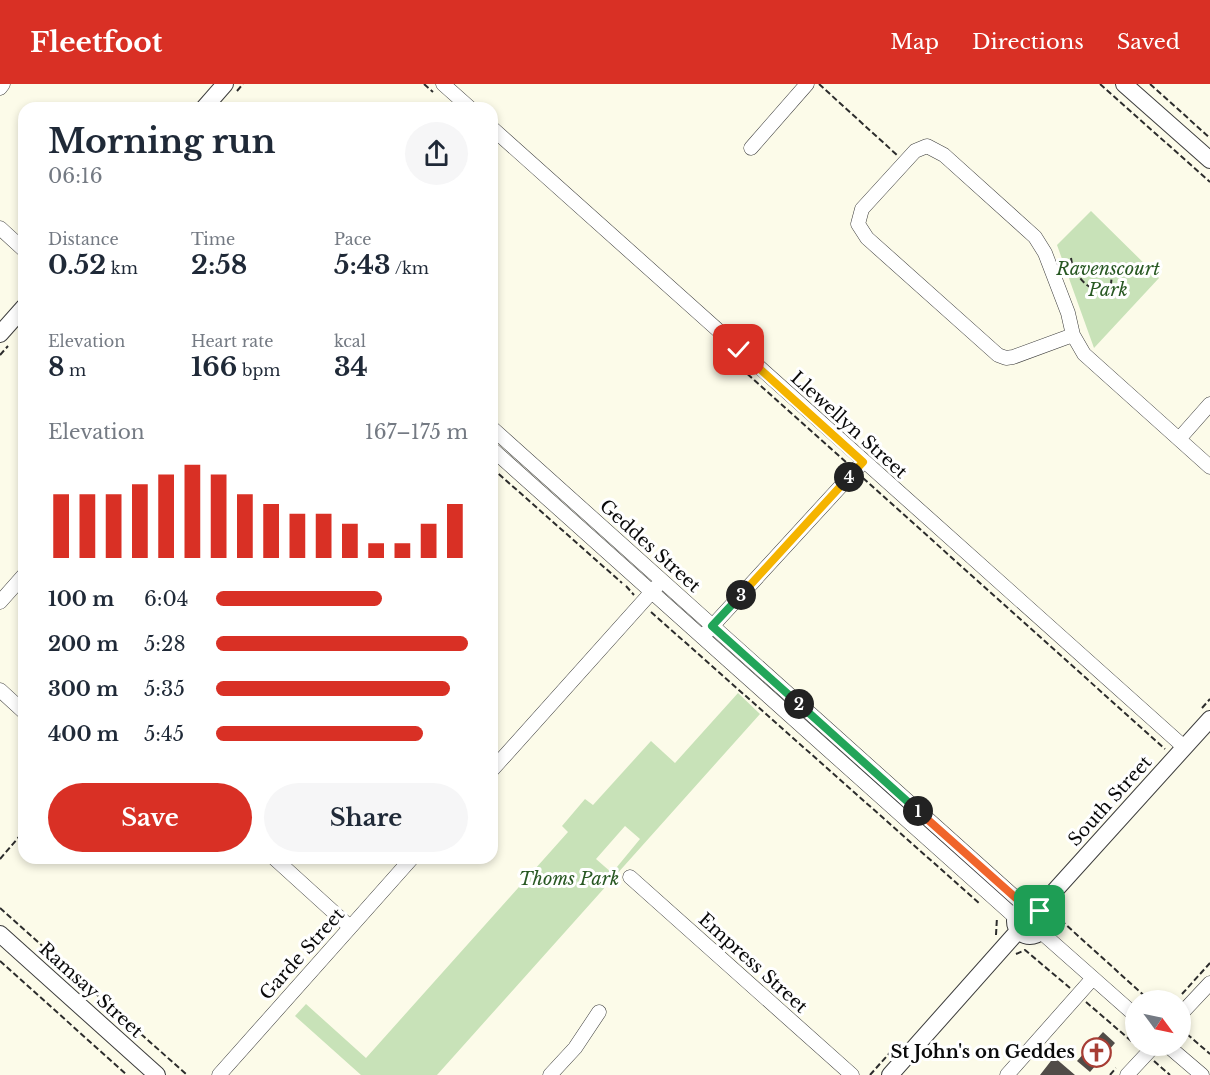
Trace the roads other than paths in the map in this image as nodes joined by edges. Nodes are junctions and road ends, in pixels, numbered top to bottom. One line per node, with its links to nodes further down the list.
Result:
1 (3, 84): 6 (street)
2 (225, 84): 7 (street)
3 (443, 84): 8 (street)
4 (807, 84): 10 (street)
5 (1124, 84): 11 (street)
6 (0, 88)
7 (209, 102)
8 (463, 102)
9 (498, 134): 21 (street, Llewellyn Street)
10 (751, 148)
11 (1210, 160)
12 (0, 228): 13 (street)
13 (18, 244)
14 (18, 314): 15 (street)
15 (0, 334)
16 (1073, 335): 16 (street); 19 (street)
17 (1210, 404): 19 (street)
18 (498, 433): 23 (street, Geddes Street)
19 (1179, 439): 22 (street)
20 (498, 454): 25 (street, Geddes Street)
21 (859, 466): 27 (street); 32 (street, Llewellyn Street)
22 (1210, 467)
23 (662, 580): 25 (street); 27 (street, Geddes Street)
24 (18, 582): 26 (street)
25 (651, 592): 28 (street, Geddes Street); 33 (street)
26 (0, 602)
27 (712, 626): 28 (street); 34 (street, Geddes Street)
28 (702, 638): 35 (street, Geddes Street)
29 (0, 690): 30 (street)
30 (18, 706)
31 (1210, 718): 32 (street, South Street)
32 (1184, 747): 39 (street, South Street)
33 (498, 763)
34 (903, 797): 35 (street); 39 (street, Geddes Street)
35 (892, 808): 39 (street, Geddes Street)
36 (281, 864): 40 (street)
37 (407, 864): 40 (street, Garde Street)
38 (630, 877): 53 (street, Empress Street)
39 (1031, 915): 41 (street); 41 (street); 54 (street, South Street)
40 (350, 927): 51 (street, Garde Street)
41 (1041, 932): 43 (street)
42 (0, 934): 50 (street, Ramsay Street)
43 (1093, 978): 46 (street); 55 (street)
44 (1210, 982): 45 (street)
45 (1191, 1003)
46 (1125, 1006)
47 (599, 1012): 52 (street)
48 (1145, 1056): 56 (street)
49 (1180, 1056): 57 (street)
50 (157, 1075)
51 (219, 1075)
52 (550, 1075)
53 (852, 1075)
54 (890, 1075)
55 (1007, 1075)
56 (1128, 1075)
57 (1202, 1075)

